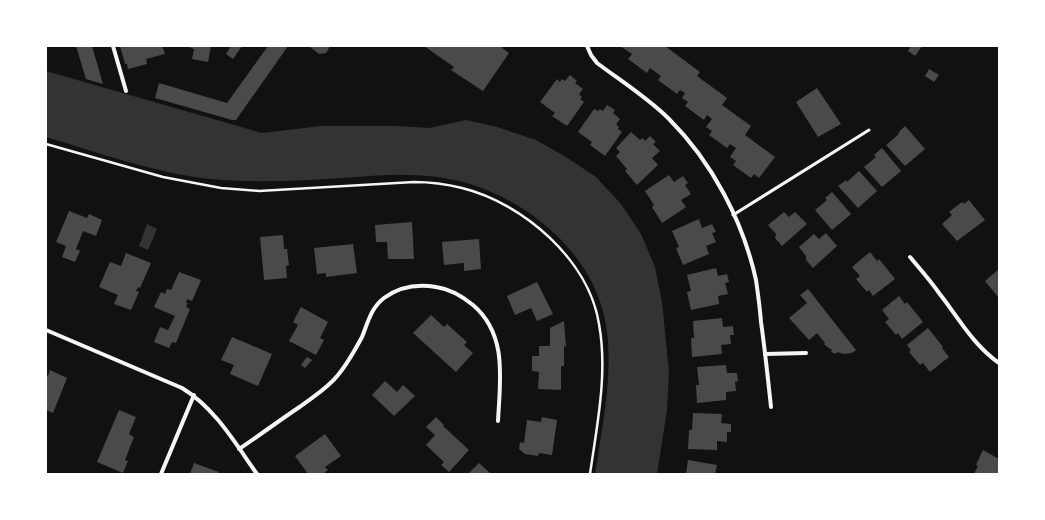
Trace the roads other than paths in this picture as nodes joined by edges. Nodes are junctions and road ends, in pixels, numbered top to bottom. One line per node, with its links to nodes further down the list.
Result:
1 (113, 46): 3 (street)
2 (587, 46): 5 (street)
3 (126, 91)
4 (869, 130): 5 (lane)
5 (733, 215): 9 (street)
6 (910, 257): 10 (street)
7 (46, 330): 11 (street)
8 (806, 353): 9 (street)
9 (765, 354): 12 (street)
10 (999, 363)
11 (194, 395): 14 (street); 15 (street)
12 (771, 407)
13 (498, 421): 14 (street)
14 (239, 449): 16 (street)
15 (161, 474)
16 (257, 474)

